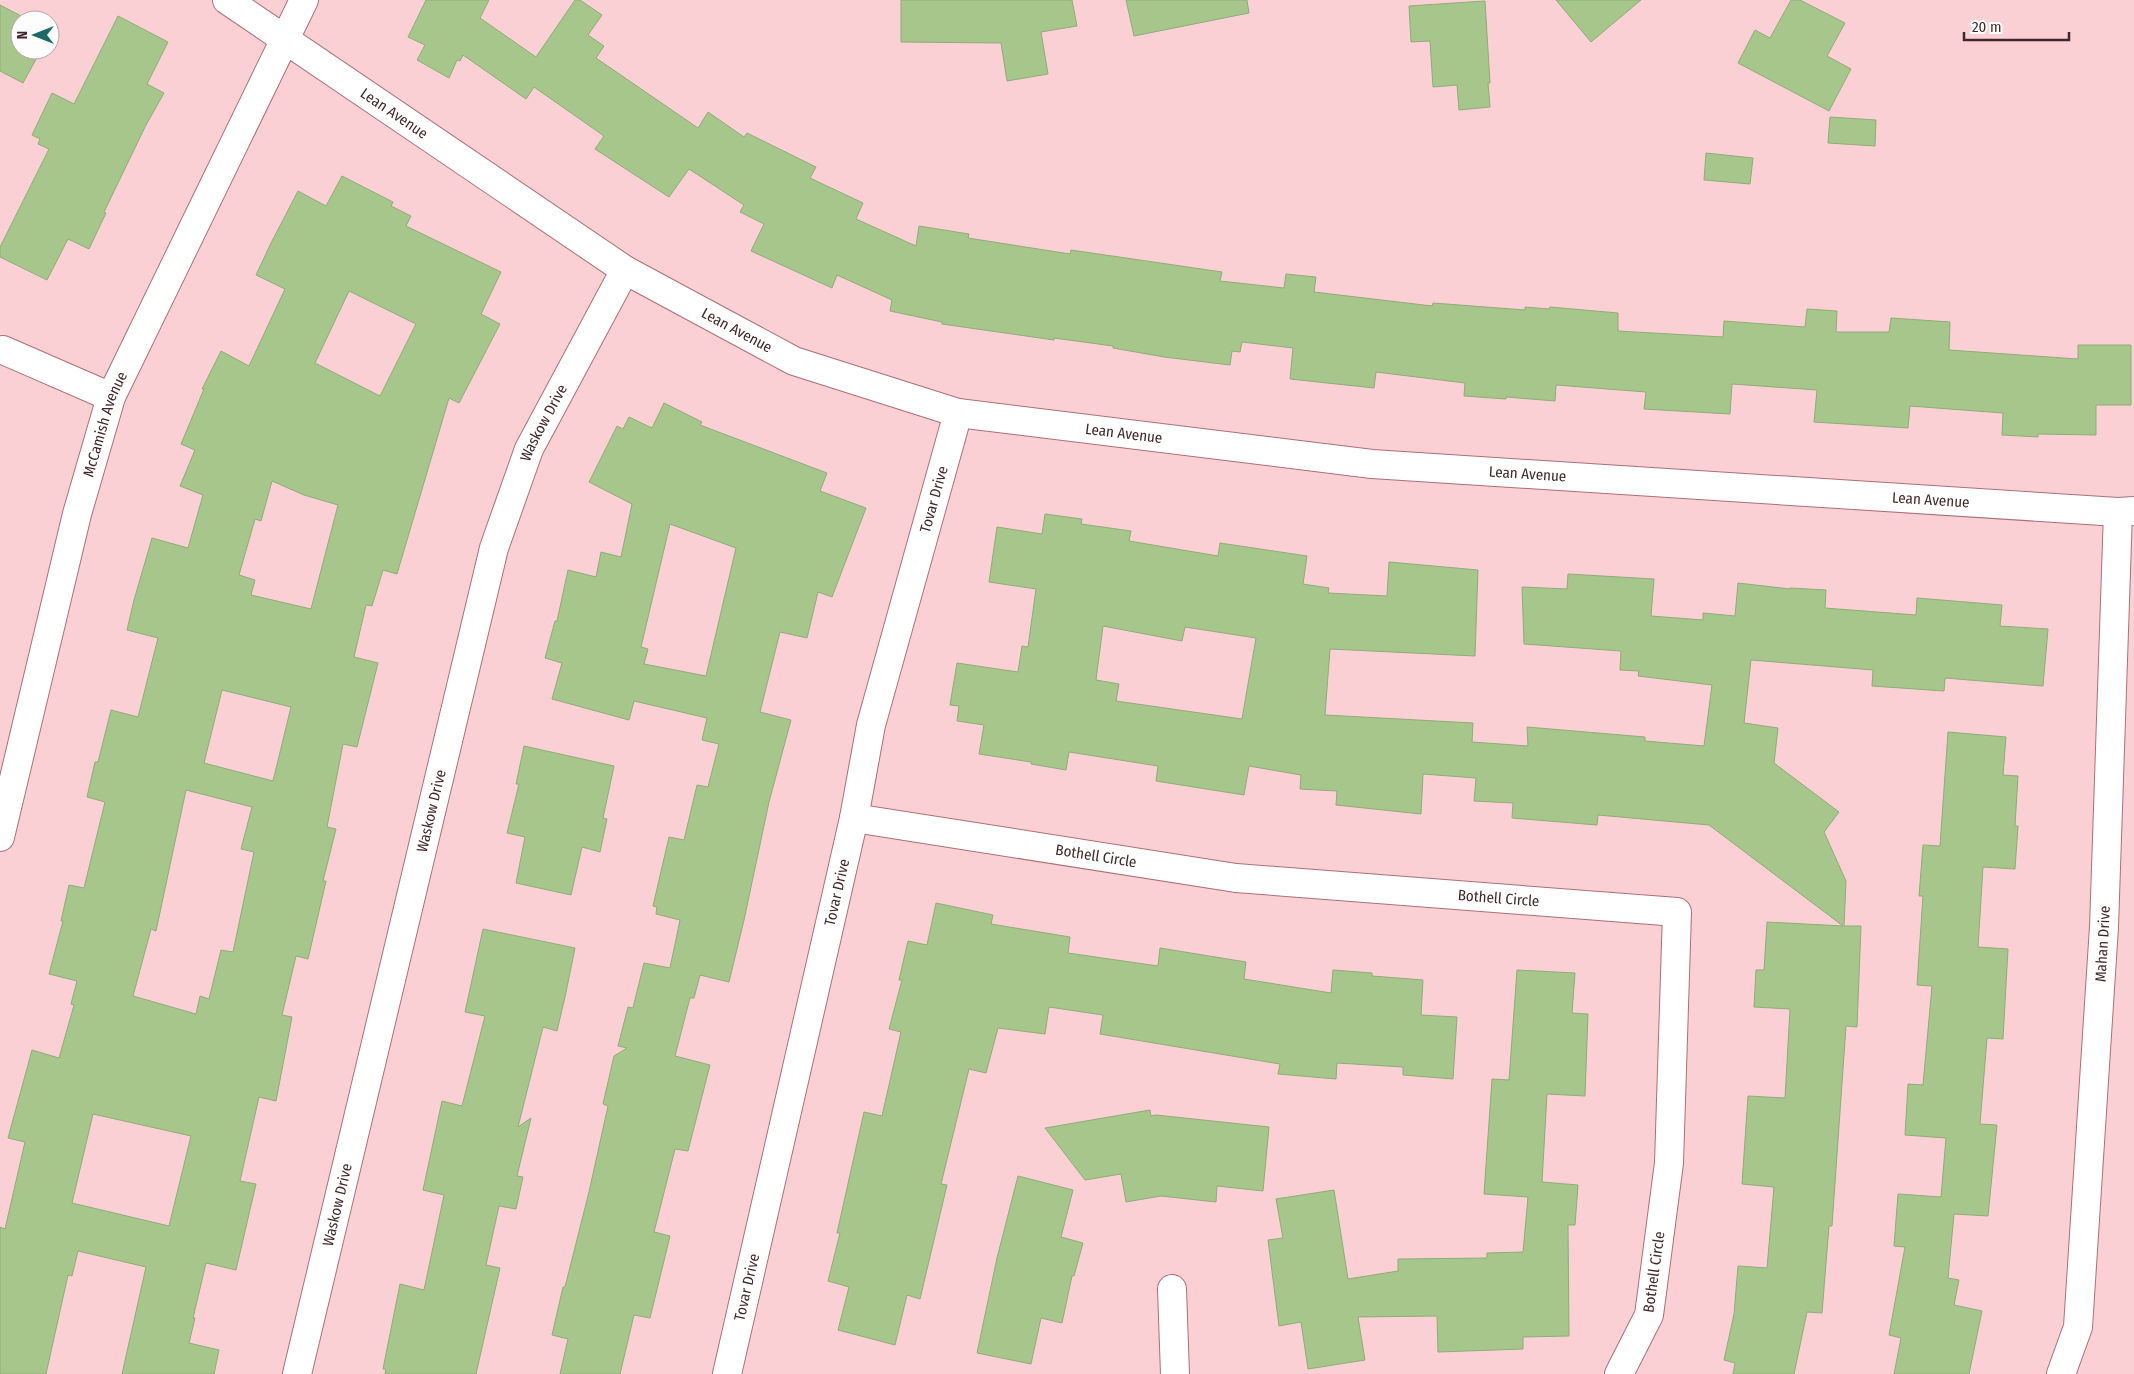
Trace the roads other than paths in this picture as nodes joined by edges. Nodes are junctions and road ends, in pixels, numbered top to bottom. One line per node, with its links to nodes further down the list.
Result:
1 (227, 0): 3 (street, Lean Avenue)
2 (304, 0): 3 (street, McCamish Avenue)
3 (285, 39): 4 (street, Lean Avenue); 6 (street, McCamish Avenue)
4 (625, 270): 7 (street, Lean Avenue); 12 (street, Waskow Drive)
5 (3, 350): 6 (street)
6 (110, 397): 10 (street, McCamish Avenue)
7 (958, 413): 8 (street, Lean Avenue); 9 (street, Tovar Drive)
8 (2126, 511): 16 (street, Mahan Drive)
9 (854, 818): 13 (street, Tovar Drive); 15 (street, Bothell Circle)
10 (0, 837)
11 (1172, 1289): 14 (street)
12 (297, 1374)
13 (727, 1374)
14 (1175, 1374)
15 (1619, 1374)
16 (2062, 1374)

